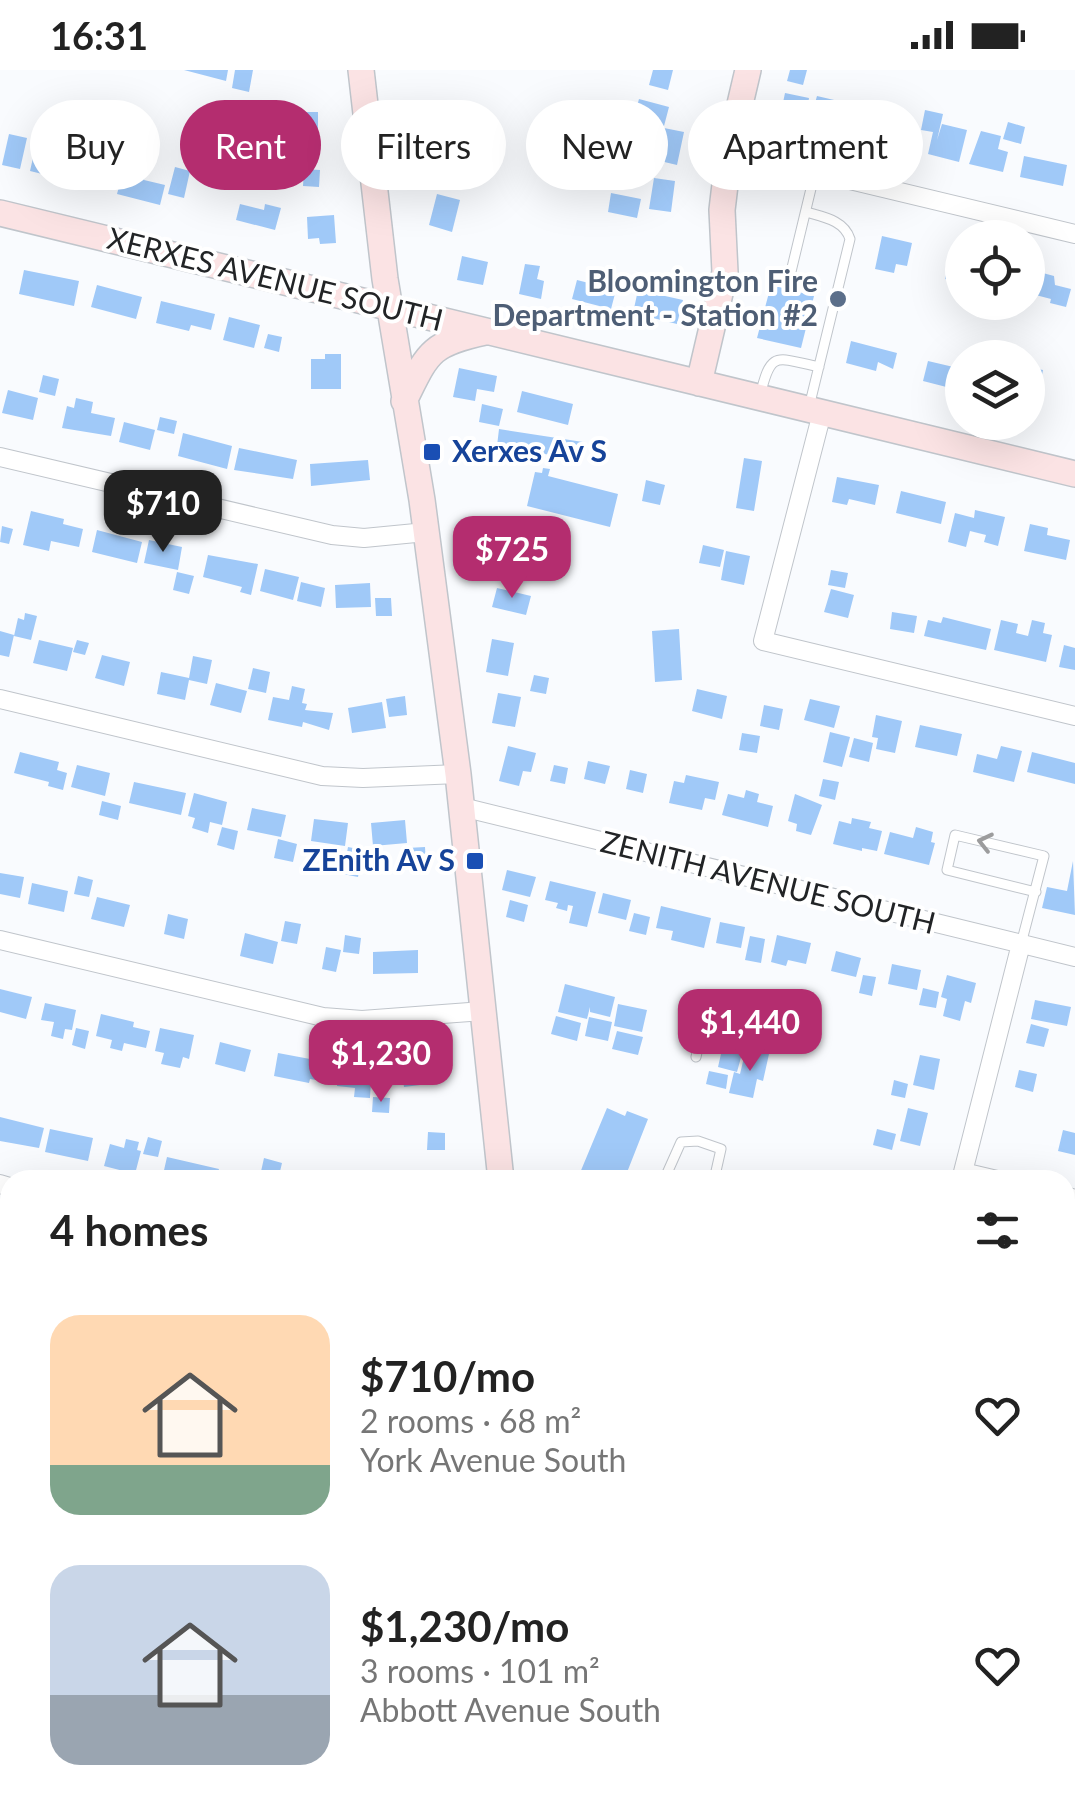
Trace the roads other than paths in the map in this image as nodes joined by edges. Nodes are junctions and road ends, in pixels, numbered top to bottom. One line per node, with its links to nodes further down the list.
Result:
1 (360, 70): 11 (street)
2 (748, 70): 3 (street)
3 (741, 100)
4 (724, 190): 14 (street)
5 (812, 190): 7 (lane)
6 (891, 190): 9 (street)
7 (806, 212): 10 (lane); 13 (lane)
8 (0, 213): 11 (street, XERXES AVENUE SOUTH)
9 (1075, 234)
10 (790, 280)
11 (390, 307): 12 (street, XERXES AVENUE SOUTH); 16 (street)
12 (488, 332): 14 (street, XERXES AVENUE SOUTH); 16 (street)
13 (818, 368): 15 (lane); 17 (lane)
14 (698, 383): 15 (street, XERXES AVENUE SOUTH)
15 (760, 398): 17 (street, XERXES AVENUE SOUTH)
16 (404, 401): 20 (street)
17 (815, 412): 19 (street, XERXES AVENUE SOUTH); 22 (street)
18 (0, 457): 20 (street)
19 (1075, 474)
20 (426, 532): 23 (street)
21 (0, 698): 23 (street)
22 (1075, 716)
23 (458, 774): 24 (street)
24 (462, 807): 27 (street, ZENITH AVENUE SOUTH); 29 (street)
25 (1036, 892): 25 (lane, one-way to 25); 27 (lane)
26 (0, 940): 29 (street)
27 (1021, 944): 28 (street, ZENITH AVENUE SOUTH); 35 (street)
28 (1075, 957)
29 (484, 1011): 32 (street)
30 (705, 1014): 31 (lane)
31 (696, 1056)
32 (500, 1170)
33 (668, 1170): 34 (lane)
34 (716, 1170)
35 (963, 1170)

